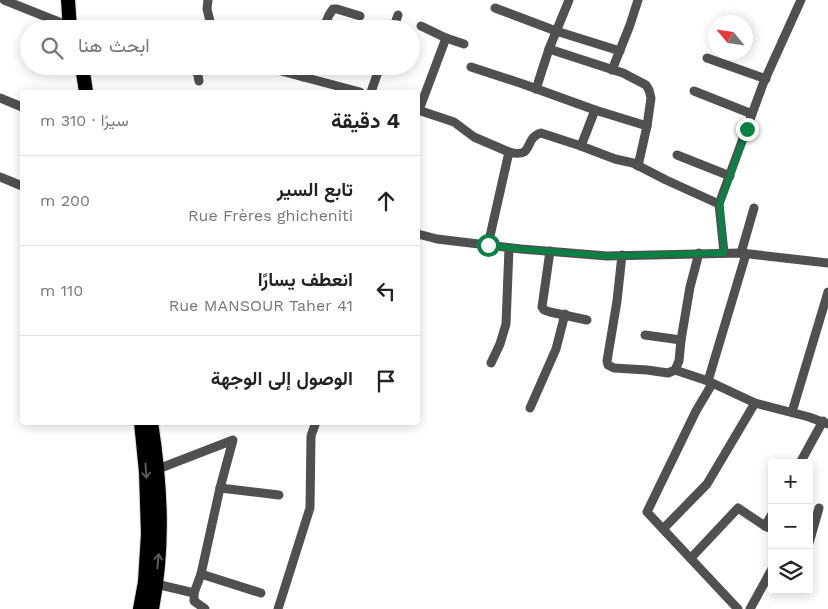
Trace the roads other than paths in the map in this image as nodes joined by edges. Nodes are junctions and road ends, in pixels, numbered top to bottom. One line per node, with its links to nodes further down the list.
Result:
1 (4, 0): 11 (street)
2 (68, 0): 12 (highway)
3 (77, 0): 13 (highway)
4 (208, 0): 14 (street)
5 (568, 0): 18 (street)
6 (638, 0): 22 (street)
7 (801, 0): 32 (street)
8 (495, 8): 18 (street)
9 (398, 15): 16 (street)
10 (360, 16): 15 (street)
11 (53, 20)
12 (71, 20)
13 (73, 20)
14 (210, 20)
15 (327, 20)
16 (396, 20)
17 (421, 26): 19 (street)
18 (556, 32): 21 (street); 22 (street)
19 (446, 38): 20 (street); 43 (street)
20 (464, 44)
21 (550, 49): 25 (street); 35 (street)
22 (620, 51): 25 (street)
23 (706, 58): 32 (street)
24 (471, 67): 35 (street)
25 (612, 70): 47 (street)
26 (75, 75): 36 (highway)
27 (83, 75): 37 (highway)
28 (197, 75): 33 (street)
29 (295, 75): 31 (street)
30 (377, 75): 39 (street)
31 (302, 77): 34 (street)
32 (766, 78): 46 (street)
33 (199, 81)
34 (324, 88): 38 (street)
35 (536, 89): 44 (street)
36 (77, 90)
37 (86, 90)
38 (342, 90)
39 (372, 90)
40 (694, 91): 46 (street)
41 (0, 98): 42 (street)
42 (20, 105)
43 (420, 105)
44 (595, 110): 47 (street); 48 (street)
45 (420, 111): 49 (street)
46 (752, 114): 52 (street)
47 (647, 126): 51 (street)
48 (581, 146): 49 (street); 51 (street)
49 (509, 152): 58 (street)
50 (677, 155): 52 (street)
51 (638, 166): 55 (street)
52 (730, 176): 55 (street)
53 (0, 177): 54 (street)
54 (20, 185)
55 (720, 204): 61 (street)
56 (754, 208): 63 (street)
57 (420, 234): 58 (street)
58 (488, 245): 59 (street)
59 (509, 248): 60 (street); 71 (street)
60 (550, 252): 64 (street); 67 (street)
61 (724, 253): 62 (street); 63 (street)
62 (699, 254): 64 (street); 70 (street)
63 (744, 254): 65 (street); 73 (street)
64 (622, 255): 72 (street)
65 (828, 263)
66 (828, 292): 76 (street)
67 (565, 314): 68 (street); 75 (street)
68 (587, 320)
69 (645, 335): 70 (street)
70 (681, 340): 72 (street)
71 (491, 363)
72 (676, 370): 73 (street)
73 (710, 383): 74 (street); 88 (street)
74 (755, 403): 76 (street); 88 (street)
75 (530, 408)
76 (792, 412): 77 (street)
77 (826, 422): 81 (street)
78 (141, 425): 95 (highway, one-way to 95)
79 (151, 425): 82 (highway)
80 (315, 425): 97 (street)
81 (803, 459)
82 (158, 469): 83 (street); 92 (highway, one-way to 82)
83 (220, 488): 84 (street); 90 (street)
84 (279, 495)
85 (819, 508): 87 (street)
86 (768, 526): 89 (street)
87 (813, 529)
88 (663, 530): 89 (street)
89 (690, 558): 98 (street)
90 (201, 574): 93 (street); 94 (street)
91 (768, 576): 99 (street)
92 (156, 584): 93 (street); 95 (highway)
93 (194, 593): 96 (street)
94 (261, 594)
95 (149, 609)
96 (204, 609)
97 (278, 609)
98 (738, 609)
99 (750, 609)

